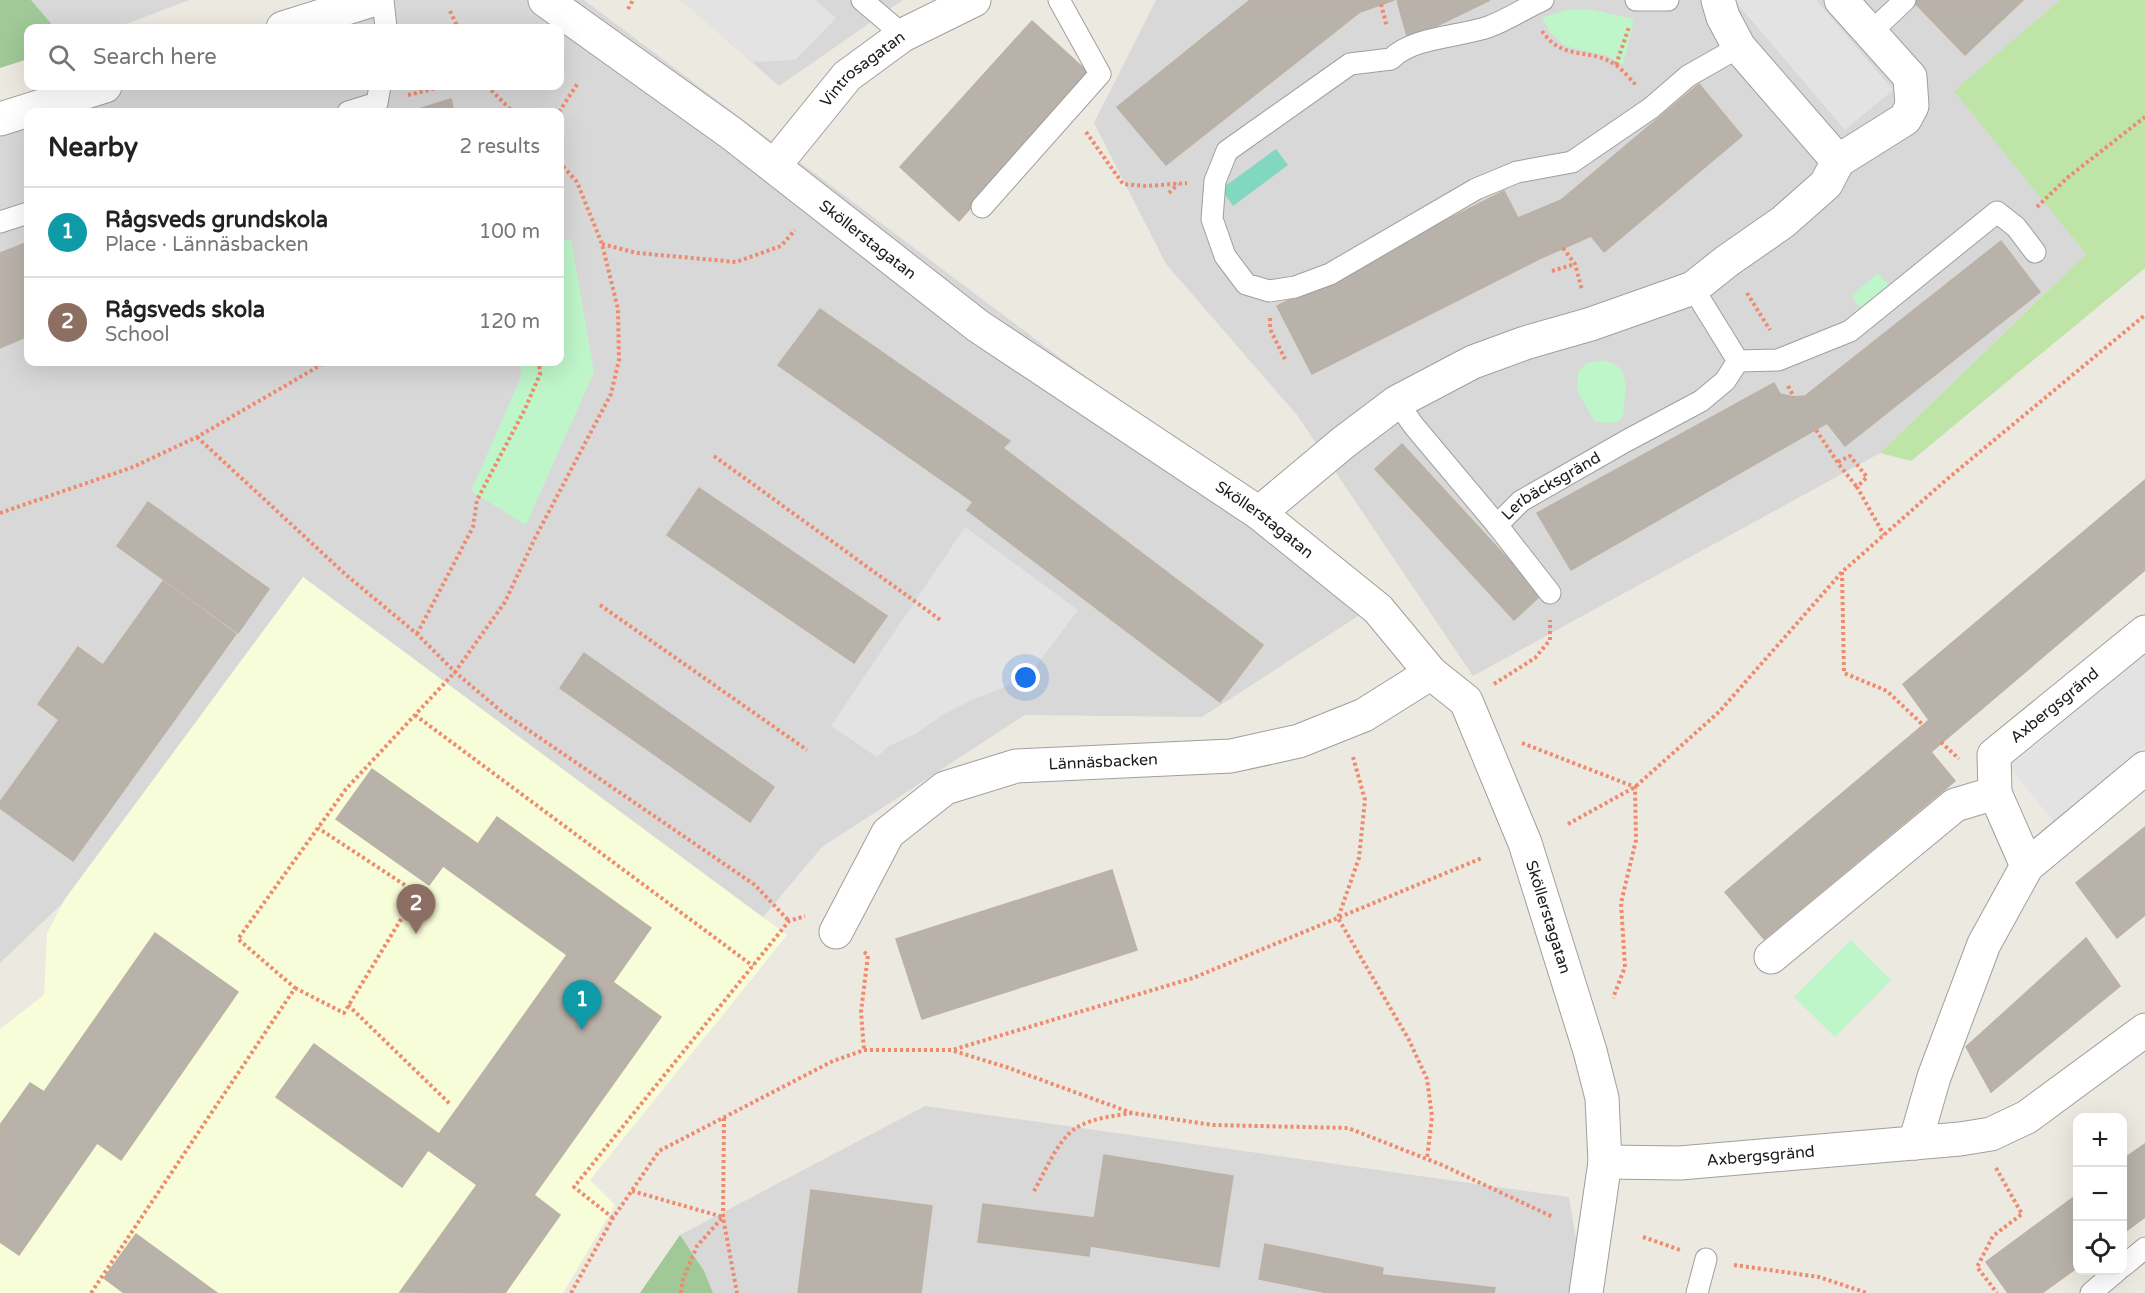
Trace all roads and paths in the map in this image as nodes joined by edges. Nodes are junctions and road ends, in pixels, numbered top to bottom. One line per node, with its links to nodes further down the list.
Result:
1 (372, 0): 17 (street)
2 (383, 0): 18 (lane)
3 (544, 0): 40 (street, Sköllerstagatan)
4 (633, 0): 15 (path)
5 (862, 0): 23 (lane)
6 (974, 0): 23 (street, Vintrosagatan)
7 (1059, 0): 45 (lane)
8 (1543, 0): 34 (lane)
9 (1636, 0): 10 (lane); 25 (path)
10 (1668, 0)
11 (1718, 0): 24 (street)
12 (1841, 0): 22 (street)
13 (1905, 0): 22 (lane)
14 (1381, 4): 20 (path)
15 (628, 9)
16 (450, 11): 19 (path)
17 (296, 24)
18 (386, 24)
19 (456, 24)
20 (1387, 27)
21 (1542, 30): 25 (path)
22 (1870, 33): 39 (street)
23 (903, 35): 40 (street, Vintrosagatan)
24 (1739, 47): 34 (lane); 39 (street)
25 (1616, 65): 34 (path)
26 (578, 83): 33 (path)
27 (92, 90): 30 (street)
28 (379, 90): 31 (lane)
29 (491, 90): 32 (path)
30 (35, 108)
31 (361, 108)
32 (509, 108)
33 (562, 108)
34 (1652, 108)
35 (24, 111): 37 (street)
36 (2145, 117): 48 (path)
37 (0, 119)
38 (1086, 132): 43 (path)
39 (1838, 161): 55 (street)
40 (774, 166): 72 (street, Sköllerstagatan)
41 (564, 167): 50 (path)
42 (1189, 183): 43 (path)
43 (1178, 184): 44 (path)
44 (1169, 193)
45 (982, 207)
46 (24, 214): 47 (lane)
47 (0, 222)
48 (2016, 227): 52 (lane); 62 (lane)
49 (795, 230): 50 (path)
50 (602, 244): 81 (path)
51 (1563, 248): 53 (path)
52 (2035, 252)
53 (1575, 264): 54 (path); 58 (path)
54 (1552, 272)
55 (1693, 288): 58 (street); 62 (lane)
56 (1747, 292): 60 (path)
57 (2145, 315): 74 (path)
58 (1591, 324): 65 (street)
59 (1270, 329): 61 (path)
60 (1771, 333)
61 (1285, 359)
62 (1738, 362): 73 (lane, Lerbäcksgränd)
63 (319, 366): 67 (path)
64 (539, 366): 80 (path)
65 (1397, 402): 72 (street); 73 (lane, Lerbäcksgränd)
66 (1816, 430): 69 (path)
67 (197, 437): 71 (path); 80 (path)
68 (714, 456): 78 (path)
69 (1838, 462): 70 (path); 70 (path)
70 (1857, 487): 74 (path)
71 (0, 513)
72 (1259, 513): 82 (street, Sköllerstagatan)
73 (1497, 525): 76 (lane)
74 (1884, 535): 75 (path)
75 (1842, 572): 85 (path); 89 (path)
76 (1550, 593): 83 (path)
77 (600, 605): 87 (path)
78 (942, 621)
79 (2145, 632): 90 (street, Axbergsgränd)
80 (417, 634): 81 (path)
81 (455, 672): 84 (path); 96 (path)
82 (1431, 673): 83 (street, Sköllerstagatan); 97 (street, Lännäsbacken)
83 (1470, 713): 89 (path); 112 (street, Sköllerstagatan)
84 (415, 715): 92 (path); 99 (path)
85 (1923, 725)
86 (1351, 749): 95 (path)
87 (807, 750)
88 (2145, 768): 94 (street)
89 (1635, 787): 91 (path); 101 (path)
90 (1995, 793): 94 (street, Axbergsgränd); 98 (street)
91 (1568, 824)
92 (318, 828): 100 (path); 102 (path)
93 (1482, 858): 95 (path)
94 (2027, 866): 110 (street)
95 (1338, 918): 105 (path); 111 (path)
96 (789, 921): 97 (path); 99 (path)
97 (836, 932): 104 (path)
98 (1771, 957)
99 (753, 966): 117 (path)
100 (295, 988): 102 (path); 123 (path)
101 (1613, 998)
102 (348, 1005): 106 (path)
103 (2145, 1030): 109 (street, Axbergsgränd)
104 (864, 1050): 105 (path); 108 (path)
105 (952, 1050): 107 (path)
106 (450, 1104)
107 (1132, 1113): 111 (path); 114 (path)
108 (724, 1118): 113 (path); 115 (path)
109 (1978, 1136): 110 (street, Axbergsgränd); 130 (path)
110 (1915, 1143): 112 (street, Axbergsgränd)
111 (1427, 1159): 116 (path)
112 (1605, 1162): 127 (street, Sköllerstagatan)
113 (632, 1191): 115 (path); 117 (path)
114 (1034, 1191)
115 (723, 1217): 125 (path); 126 (path)
116 (1553, 1217)
117 (613, 1218): 124 (path)
118 (1643, 1237): 120 (path)
119 (2145, 1248): 121 (lane)
120 (1706, 1259): 128 (lane); 129 (path)
121 (2127, 1263)
122 (2112, 1275): 131 (lane)
123 (91, 1293)
124 (571, 1293)
125 (681, 1293)
126 (736, 1293)
127 (1586, 1293)
128 (1697, 1293)
129 (1868, 1293)
130 (1997, 1293)
131 (2091, 1293)

